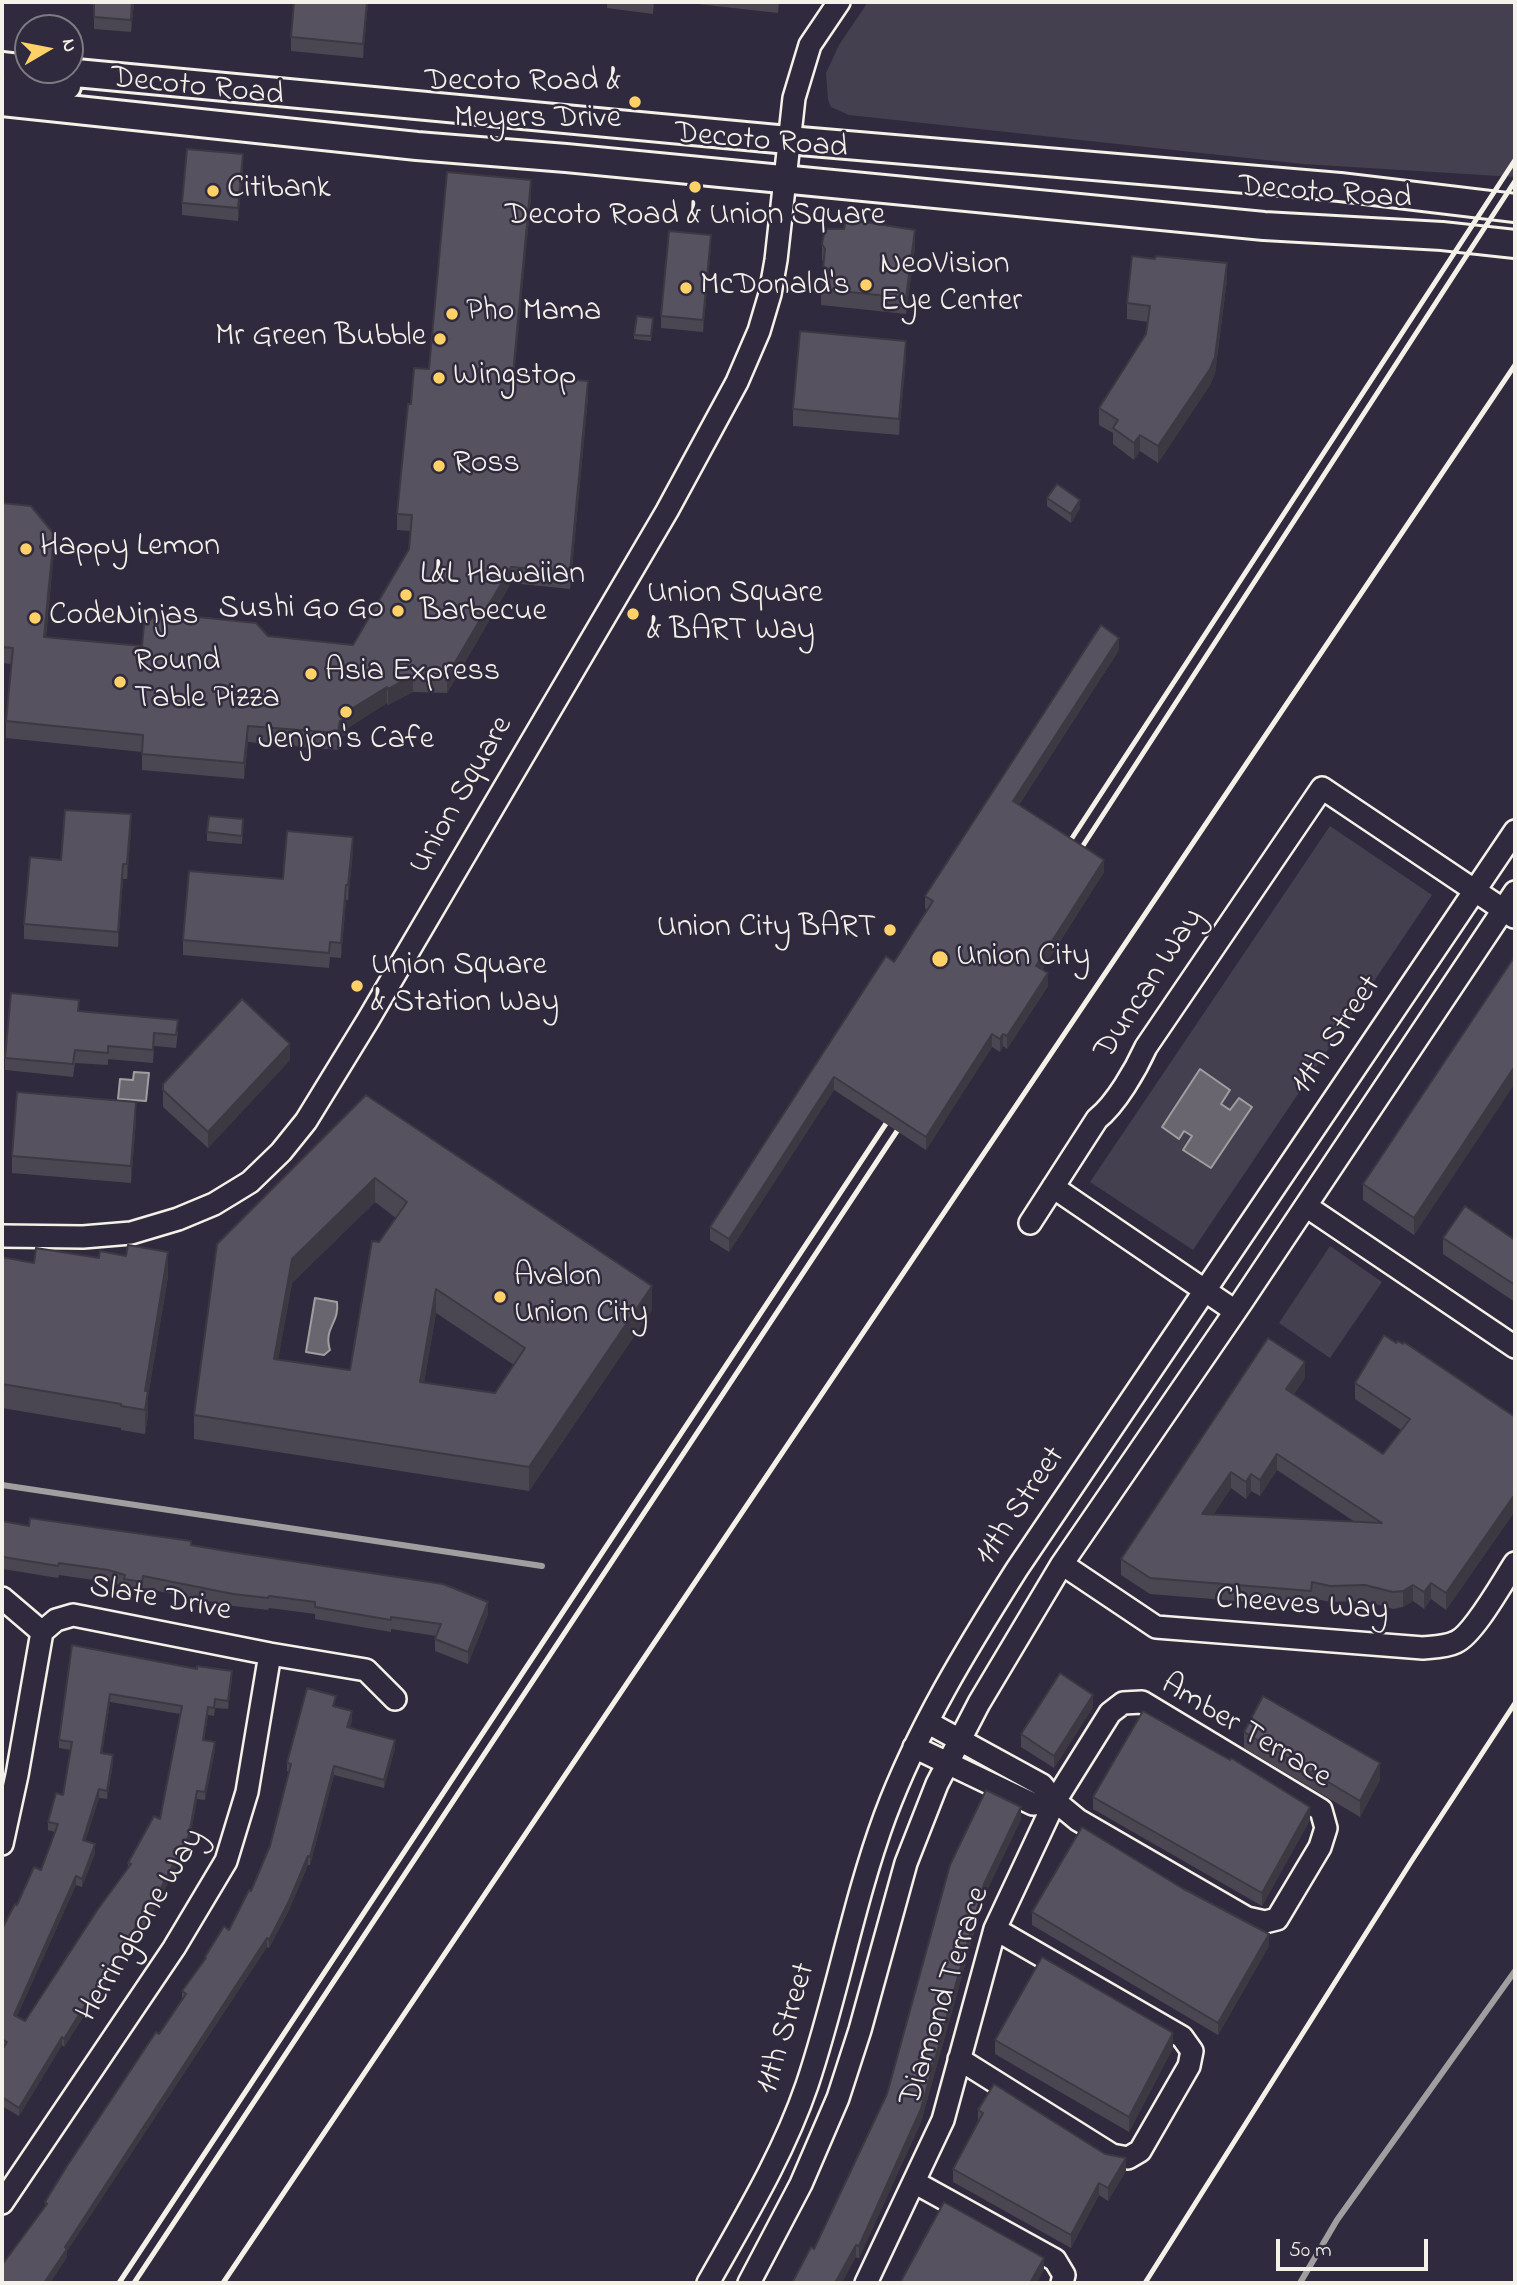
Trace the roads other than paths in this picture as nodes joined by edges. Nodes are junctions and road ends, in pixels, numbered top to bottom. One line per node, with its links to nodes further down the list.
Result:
1 (839, 2): 8 (street, Union Square)
2 (84, 74): 3 (main road, Decoto Road)
3 (152, 80): 4 (main road); 5 (main road, Decoto Road)
4 (2, 96)
5 (369, 101): 7 (main road); 8 (main road, Decoto Road)
6 (2, 102): 7 (main road, Decoto Road)
7 (151, 118): 9 (main road, Decoto Road)
8 (789, 140): 9 (street, Union Square); 10 (main road, Decoto Road)
9 (785, 179): 11 (main road, Decoto Road); 19 (street, Union Square)
10 (1515, 208)
11 (1515, 244)
12 (1515, 831): 13 (street, 11th Street)
13 (1475, 891): 15 (street); 16 (street, Duncan Way); 20 (street, 11th Street)
14 (1515, 892): 15 (street, 11th Street)
15 (1509, 914): 17 (street, 11th Street)
16 (1054, 1187): 18 (street); 20 (street)
17 (1306, 1206): 21 (street, 11th Street); 22 (street)
18 (1030, 1223)
19 (2, 1236)
20 (1204, 1291): 21 (street); 30 (street, 11th Street)
21 (1235, 1311): 24 (street, 11th Street)
22 (1515, 1347)
23 (1515, 1563): 24 (street, Cheeves Way)
24 (1062, 1564): 31 (street, 11th Street)
25 (2, 1598): 26 (street)
26 (42, 1632): 27 (street, Slate Drive); 35 (street)
27 (271, 1654): 28 (street, Slate Drive); 39 (street, Herringbone Way)
28 (395, 1699)
29 (1123, 1703): 34 (street, Diamond Terrace); 34 (street, Amber Terrace)
30 (927, 1722): 31 (street); 32 (street, 11th Street)
31 (960, 1739): 33 (street, 11th Street); 34 (street)
32 (914, 1747): 33 (street); 40 (street, 11th Street)
33 (948, 1762): 34 (street); 41 (street, 11th Street)
34 (1055, 1801): 36 (street, Diamond Terrace)
35 (3, 1840)
36 (995, 1928): 37 (street, Diamond Terrace); 37 (street)
37 (959, 2059): 38 (street, Diamond Terrace)
38 (914, 2182): 42 (street, Diamond Terrace); 43 (street)
39 (2, 2203)
40 (708, 2283)
41 (749, 2283)
42 (866, 2283)
43 (1062, 2283)

